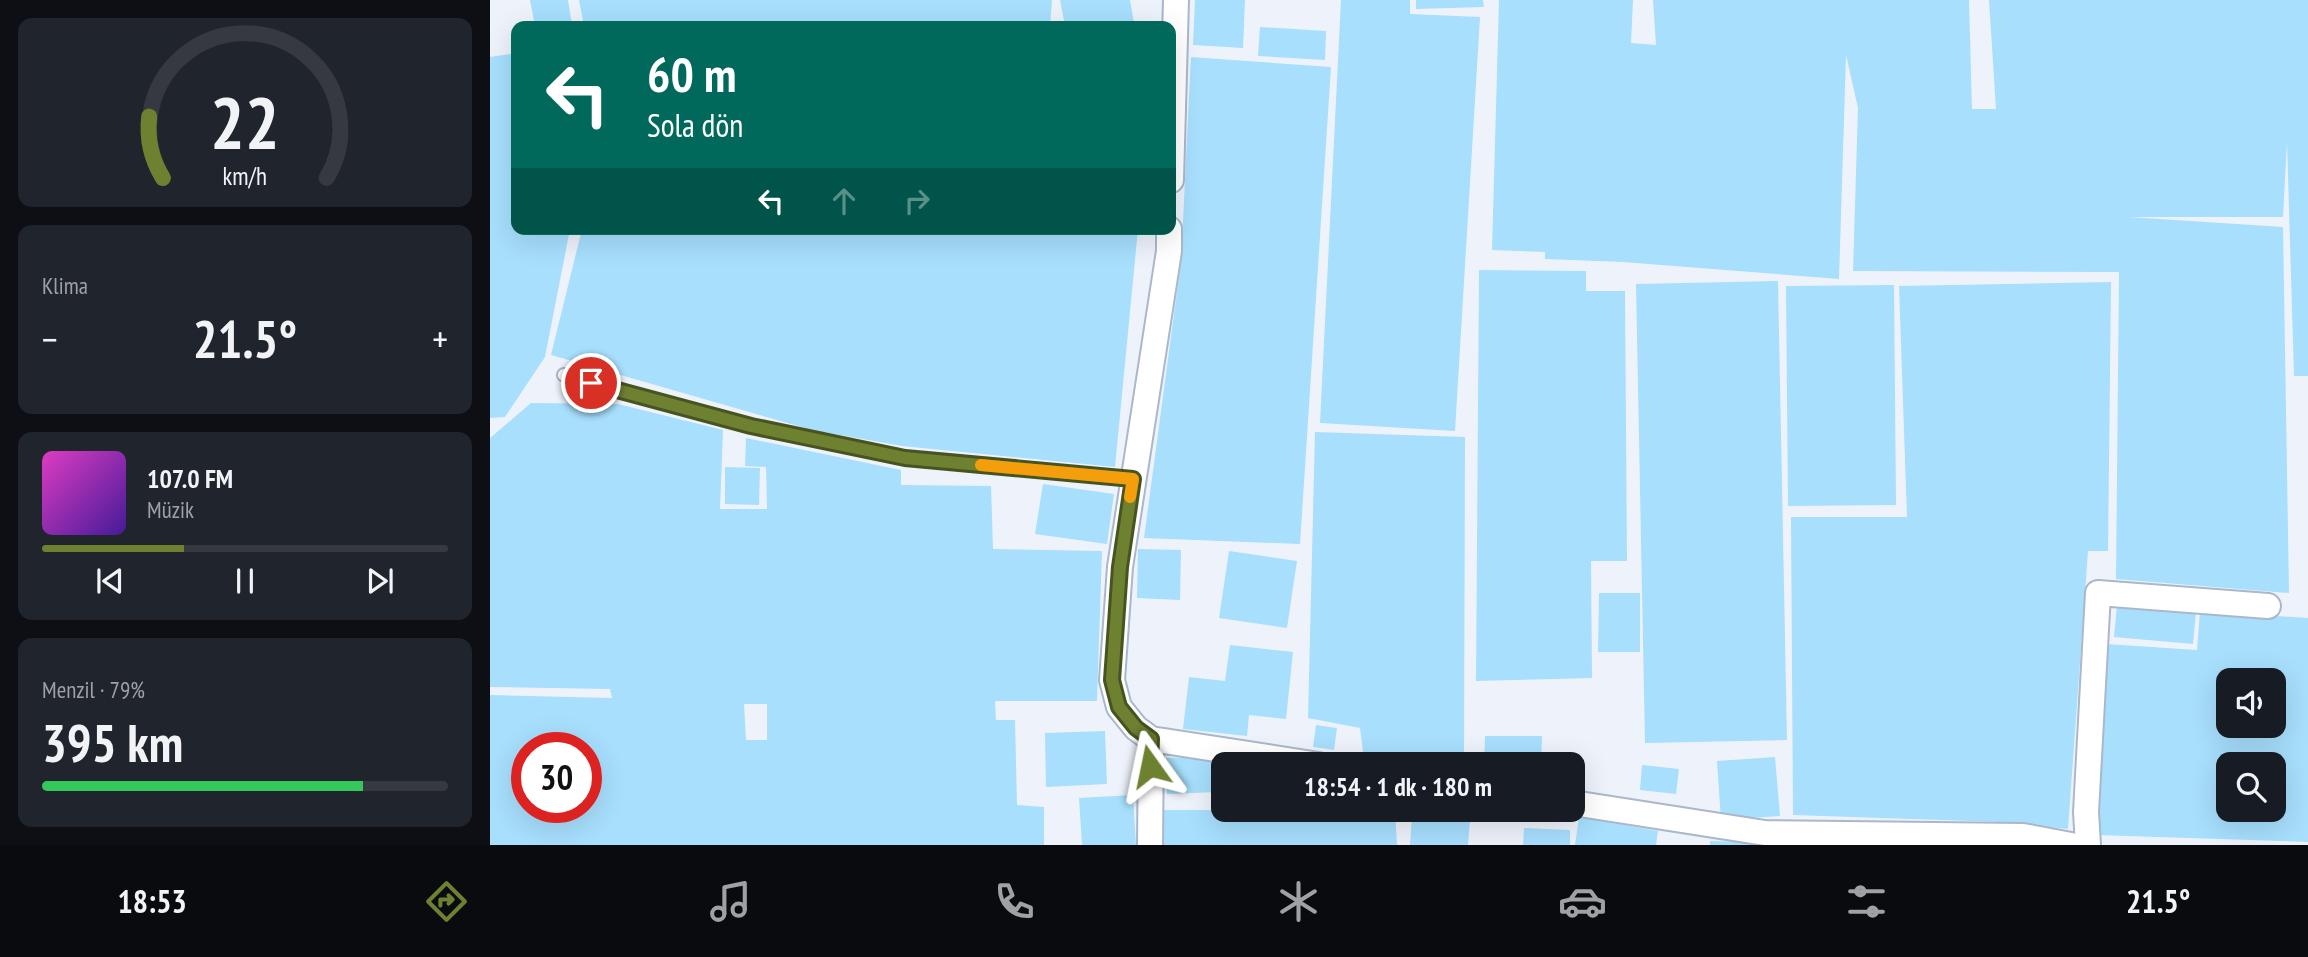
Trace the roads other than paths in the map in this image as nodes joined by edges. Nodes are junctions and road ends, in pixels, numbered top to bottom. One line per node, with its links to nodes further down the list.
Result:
1 (1176, 0): 2 (street)
2 (1175, 21)
3 (1169, 235): 5 (street)
4 (564, 375): 5 (lane)
5 (1133, 479): 7 (street)
6 (2268, 606): 12 (street)
7 (1151, 739): 8 (street); 10 (street)
8 (1235, 752)
9 (1585, 805): 11 (street)
10 (1150, 845)
11 (2071, 845)
12 (2088, 845)

